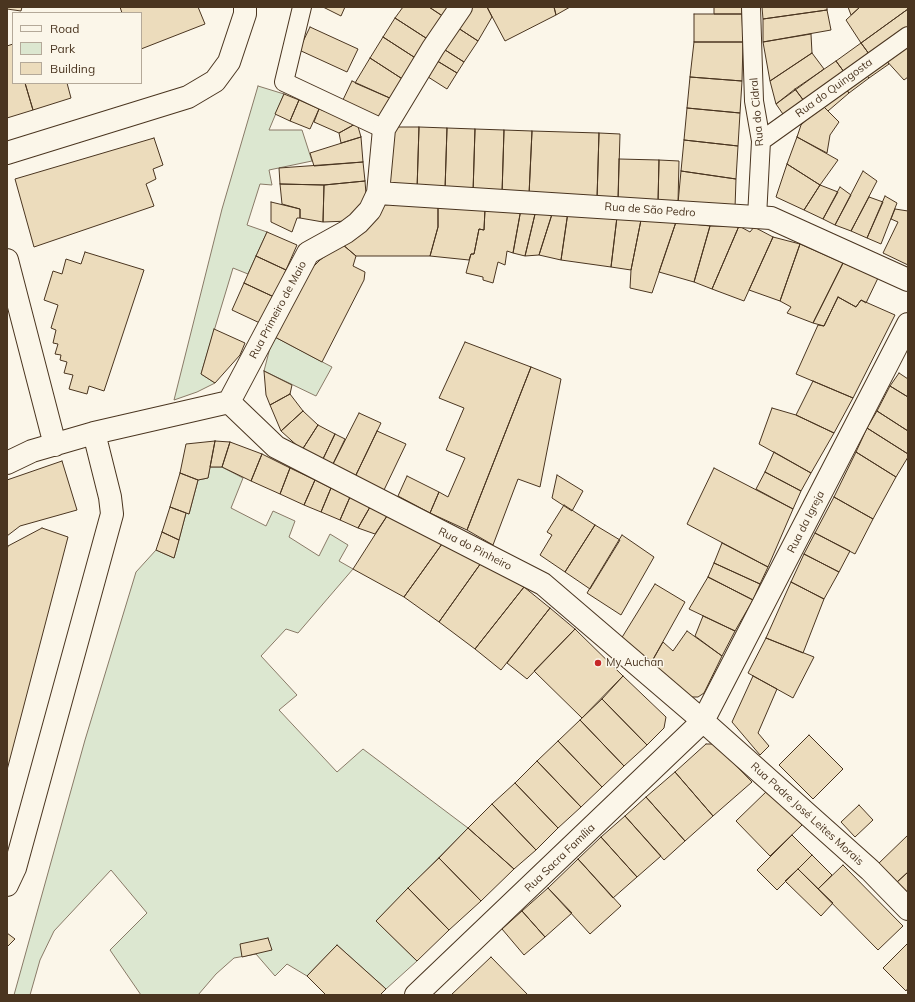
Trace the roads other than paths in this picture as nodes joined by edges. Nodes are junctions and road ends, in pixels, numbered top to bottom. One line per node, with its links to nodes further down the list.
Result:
1 (245, 7): 8 (street)
2 (302, 7): 6 (street)
3 (461, 7): 6 (street, Rua Primeiro de Maio)
4 (751, 7): 7 (street, Rua do Cidral)
5 (908, 36): 7 (street, Rua do Quingosta)
6 (384, 129): 9 (street, Rua Primeiro de Maio)
7 (761, 141): 10 (street, Rua do Cidral)
8 (7, 152)
9 (378, 193): 10 (street, Rua de São Pedro); 14 (street, Rua Primeiro de Maio)
10 (757, 217): 12 (street, Rua de São Pedro)
11 (7, 260): 16 (street)
12 (908, 280)
13 (908, 324): 18 (street, Rua da Igreja)
14 (229, 402): 15 (street); 18 (street, Rua do Pinheiro)
15 (94, 433): 16 (street); 19 (street)
16 (55, 445): 17 (street)
17 (7, 463)
18 (703, 721): 20 (street, Rua Padre José Leites Morais); 21 (street, Rua Sacra Família)
19 (7, 885)
20 (908, 909)
21 (416, 995)

